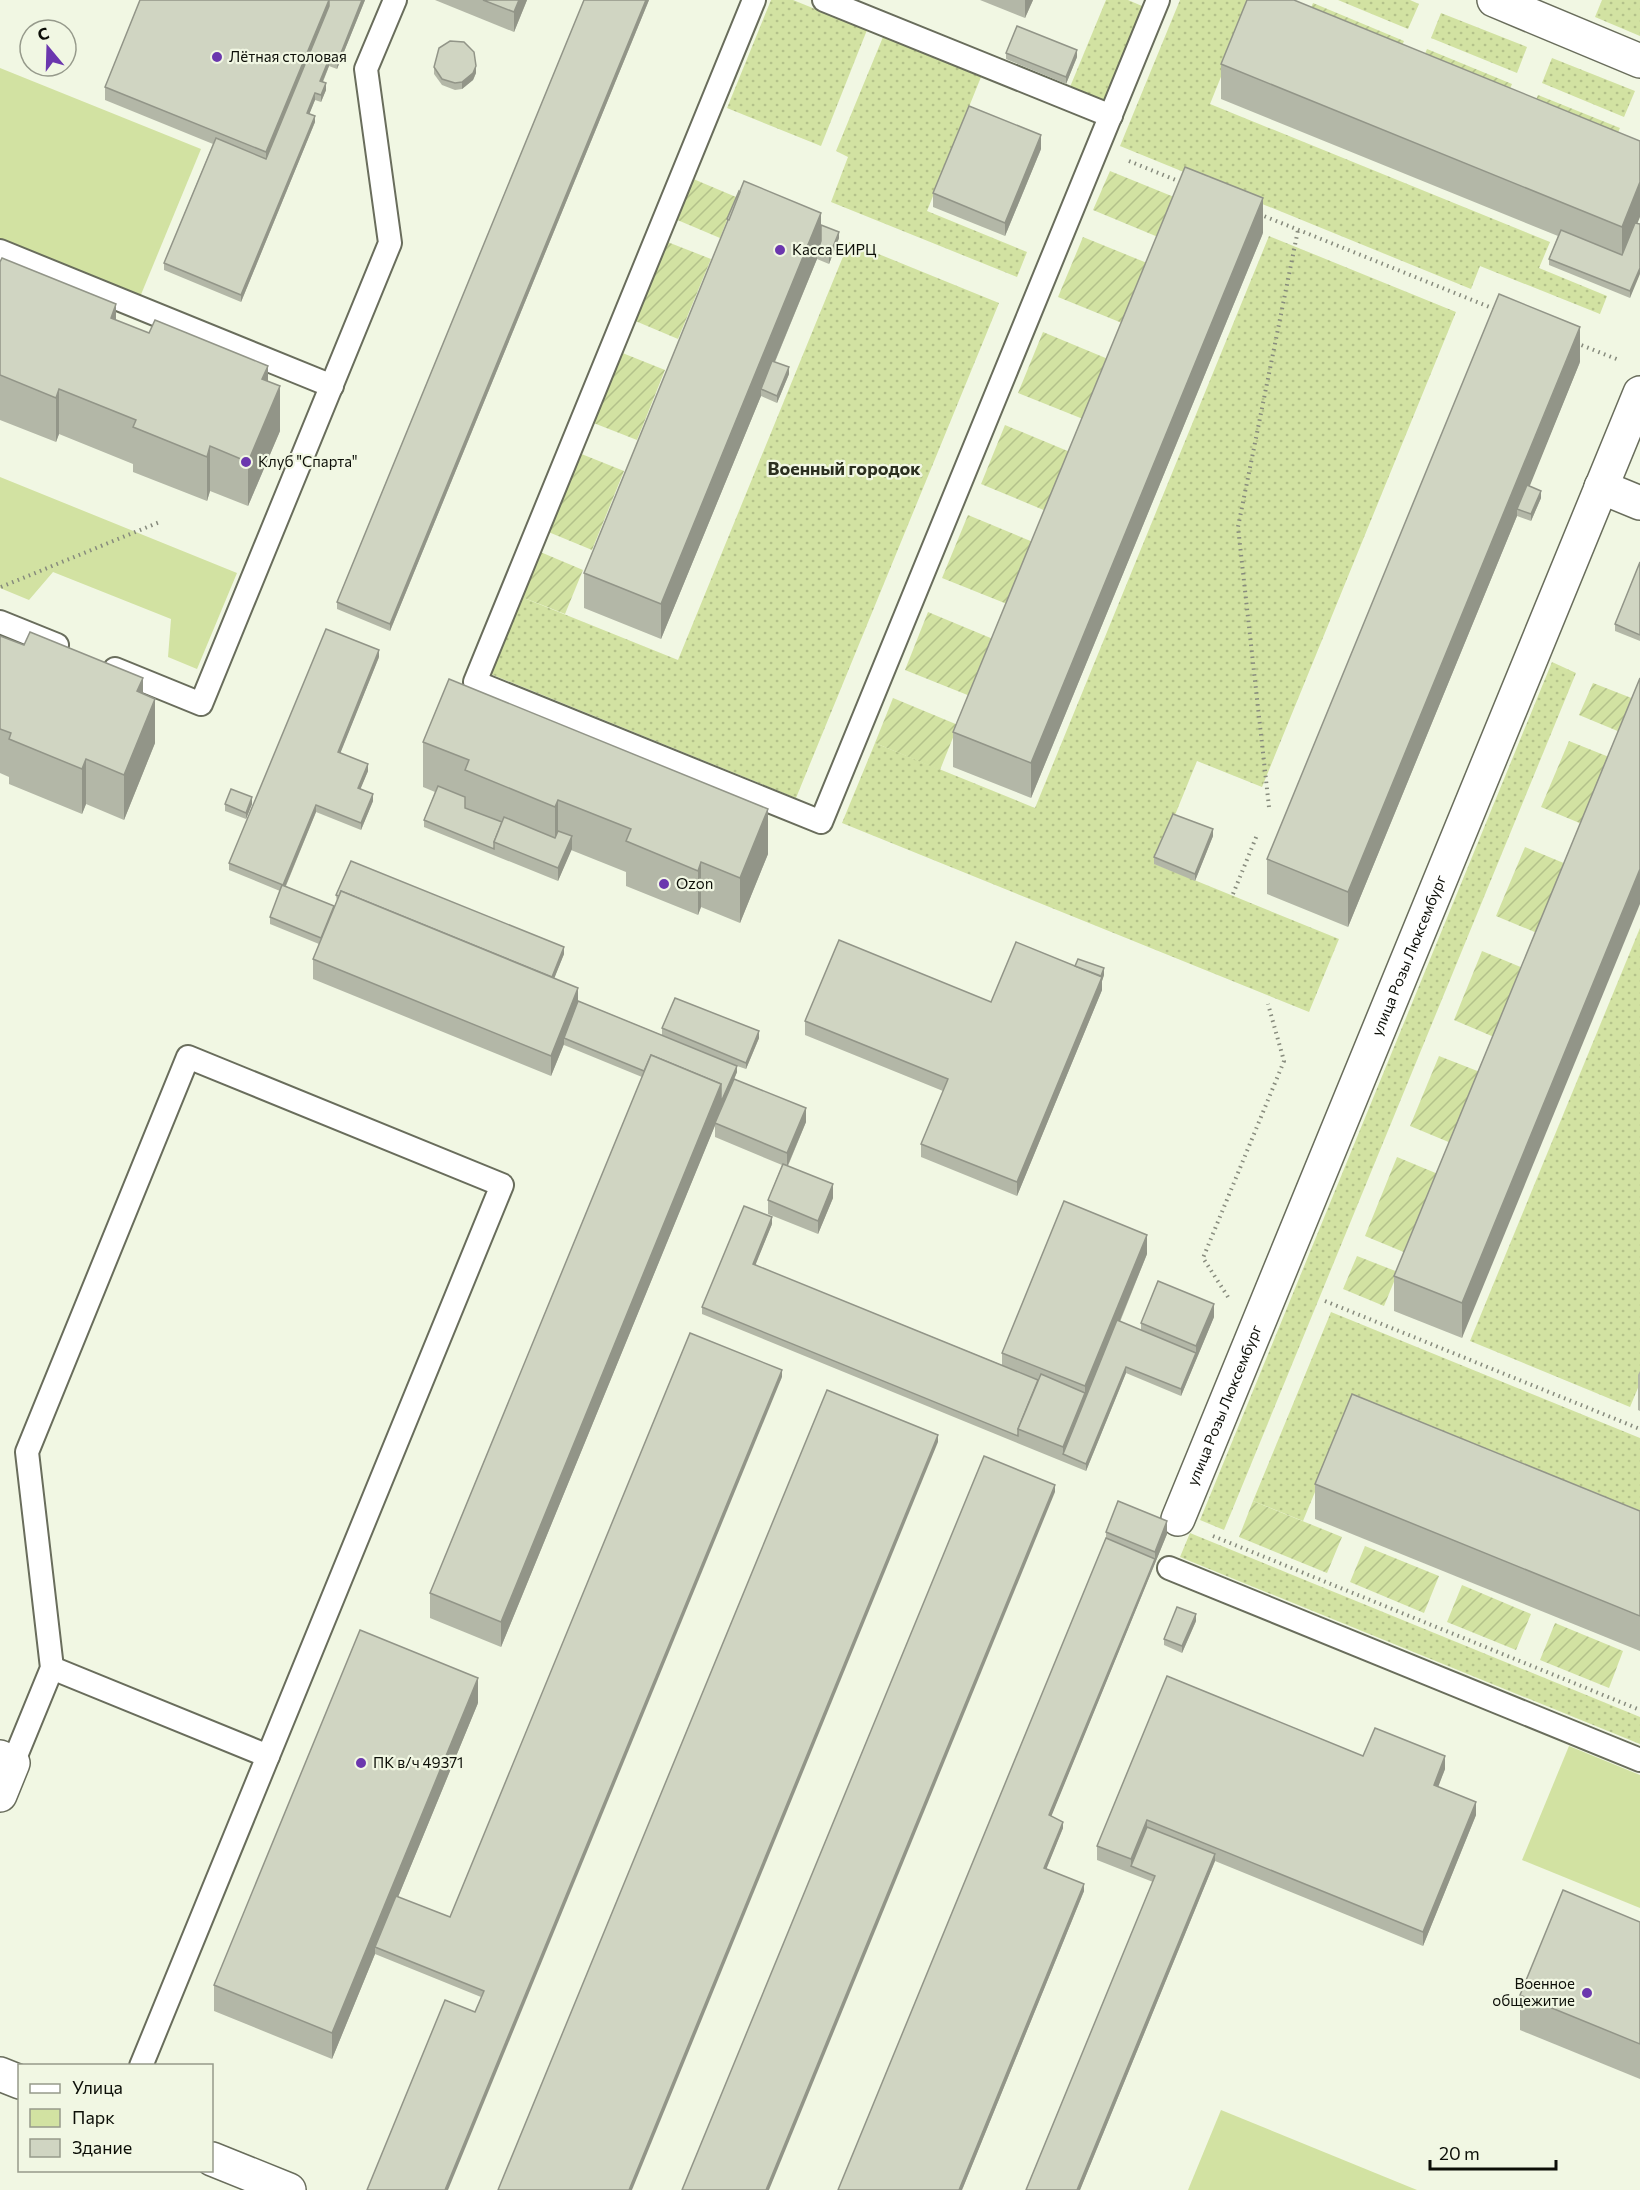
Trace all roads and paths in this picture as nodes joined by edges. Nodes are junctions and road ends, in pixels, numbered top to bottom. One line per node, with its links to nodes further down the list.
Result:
1 (395, 0): 16 (lane)
2 (754, 0): 8 (lane)
3 (824, 0): 7 (lane)
4 (1158, 0): 7 (lane)
5 (1494, 0): 6 (street)
6 (1640, 61)
7 (1111, 116): 8 (lane)
8 (1097, 148): 9 (path)
9 (1193, 187)
10 (1256, 213): 11 (path)
11 (1298, 230): 13 (path); 24 (path)
12 (0, 251): 16 (lane)
13 (1498, 311)
14 (1574, 342): 15 (path)
15 (1634, 379): 17 (street, улица Розы Люксембург)
16 (332, 386): 23 (lane)
17 (1601, 487): 18 (street); 31 (street, улица Розы Люксембург)
18 (1640, 502)
19 (162, 521): 20 (path)
20 (0, 588)
21 (0, 622): 22 (lane)
22 (74, 652)
23 (95, 661)
24 (1269, 807)
25 (1257, 835): 26 (path)
26 (1233, 894)
27 (1268, 1004): 28 (path)
28 (1203, 1258)
29 (1325, 1301): 30 (path)
30 (1640, 1429)
31 (1178, 1519): 34 (path)
32 (1169, 1568): 37 (lane)
33 (52, 1668): 35 (lane); 35 (lane); 36 (lane)
34 (1640, 1710)
35 (268, 1756): 39 (lane)
36 (7, 1760): 38 (street)
37 (1640, 1760)
38 (0, 1795)
39 (142, 2064)
40 (0, 2074): 41 (street)
41 (18, 2081)
42 (213, 2159): 43 (street)
43 (289, 2190)

